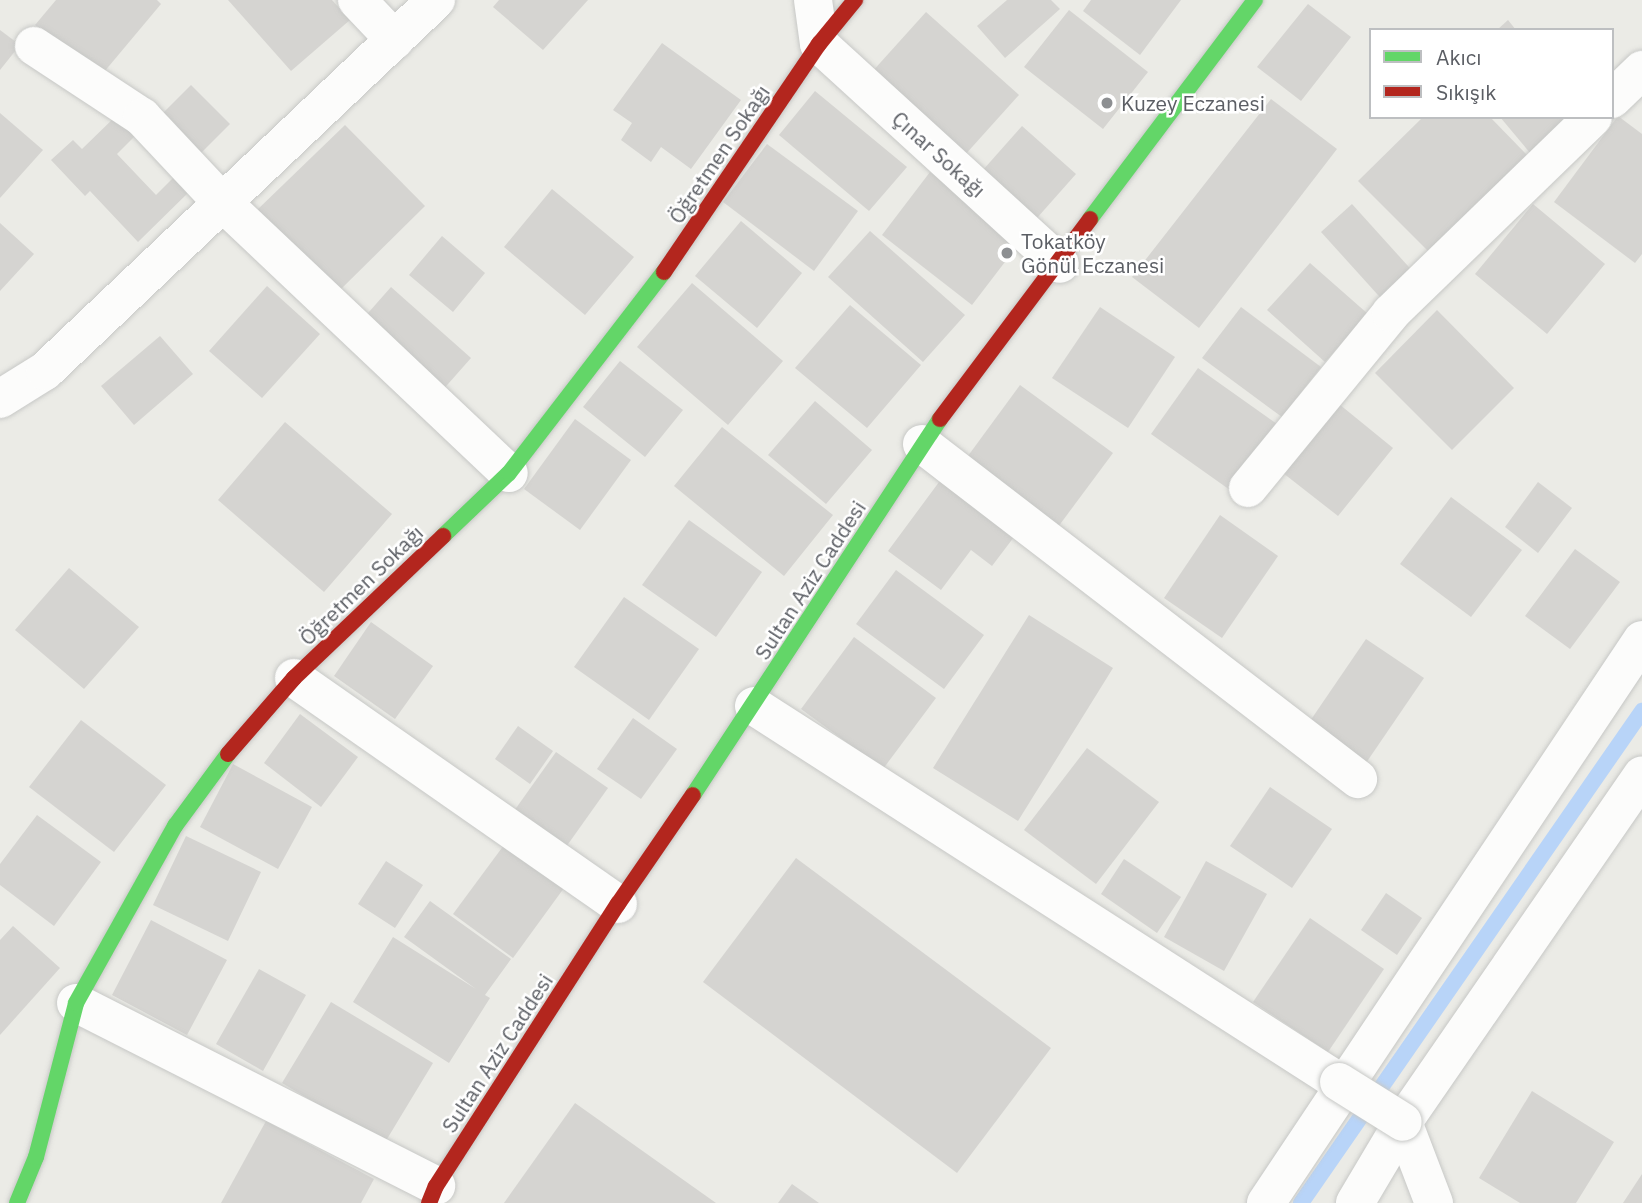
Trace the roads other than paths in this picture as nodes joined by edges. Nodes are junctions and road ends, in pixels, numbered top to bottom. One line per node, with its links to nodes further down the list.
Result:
1 (357, 0): 6 (street)
2 (436, 0): 6 (street)
3 (813, 0): 7 (street)
4 (855, 0): 7 (street, Öğretmen Sokağı)
5 (1255, 0): 13 (street, Sultan Aziz Caddesi)
6 (396, 40): 12 (street)
7 (819, 44): 13 (street, Çınar Sokağı); 16 (street, Öğretmen Sokağı)
8 (33, 46): 12 (street)
9 (1642, 70): 10 (street)
10 (1614, 97)
11 (1591, 119): 17 (street)
12 (221, 201): 14 (street); 16 (street)
13 (1060, 264): 15 (street, Sultan Aziz Caddesi)
14 (0, 399)
15 (922, 444): 20 (street, Sultan Aziz Caddesi); 22 (street)
16 (509, 473): 19 (street, Öğretmen Sokağı)
17 (1248, 488)
18 (1642, 640): 28 (street)
19 (294, 678): 23 (street); 24 (street, Öğretmen Sokağı)
20 (754, 706): 23 (street, Sultan Aziz Caddesi); 25 (street, bridge)
21 (1642, 776): 25 (street)
22 (1358, 779)
23 (618, 904): 26 (street, Sultan Aziz Caddesi)
24 (76, 1003): 26 (street); 27 (street, Öğretmen Sokağı)
25 (1403, 1122): 29 (street); 30 (street)
26 (432, 1194)
27 (17, 1203)
28 (1266, 1203)
29 (1355, 1203)
30 (1434, 1203)

